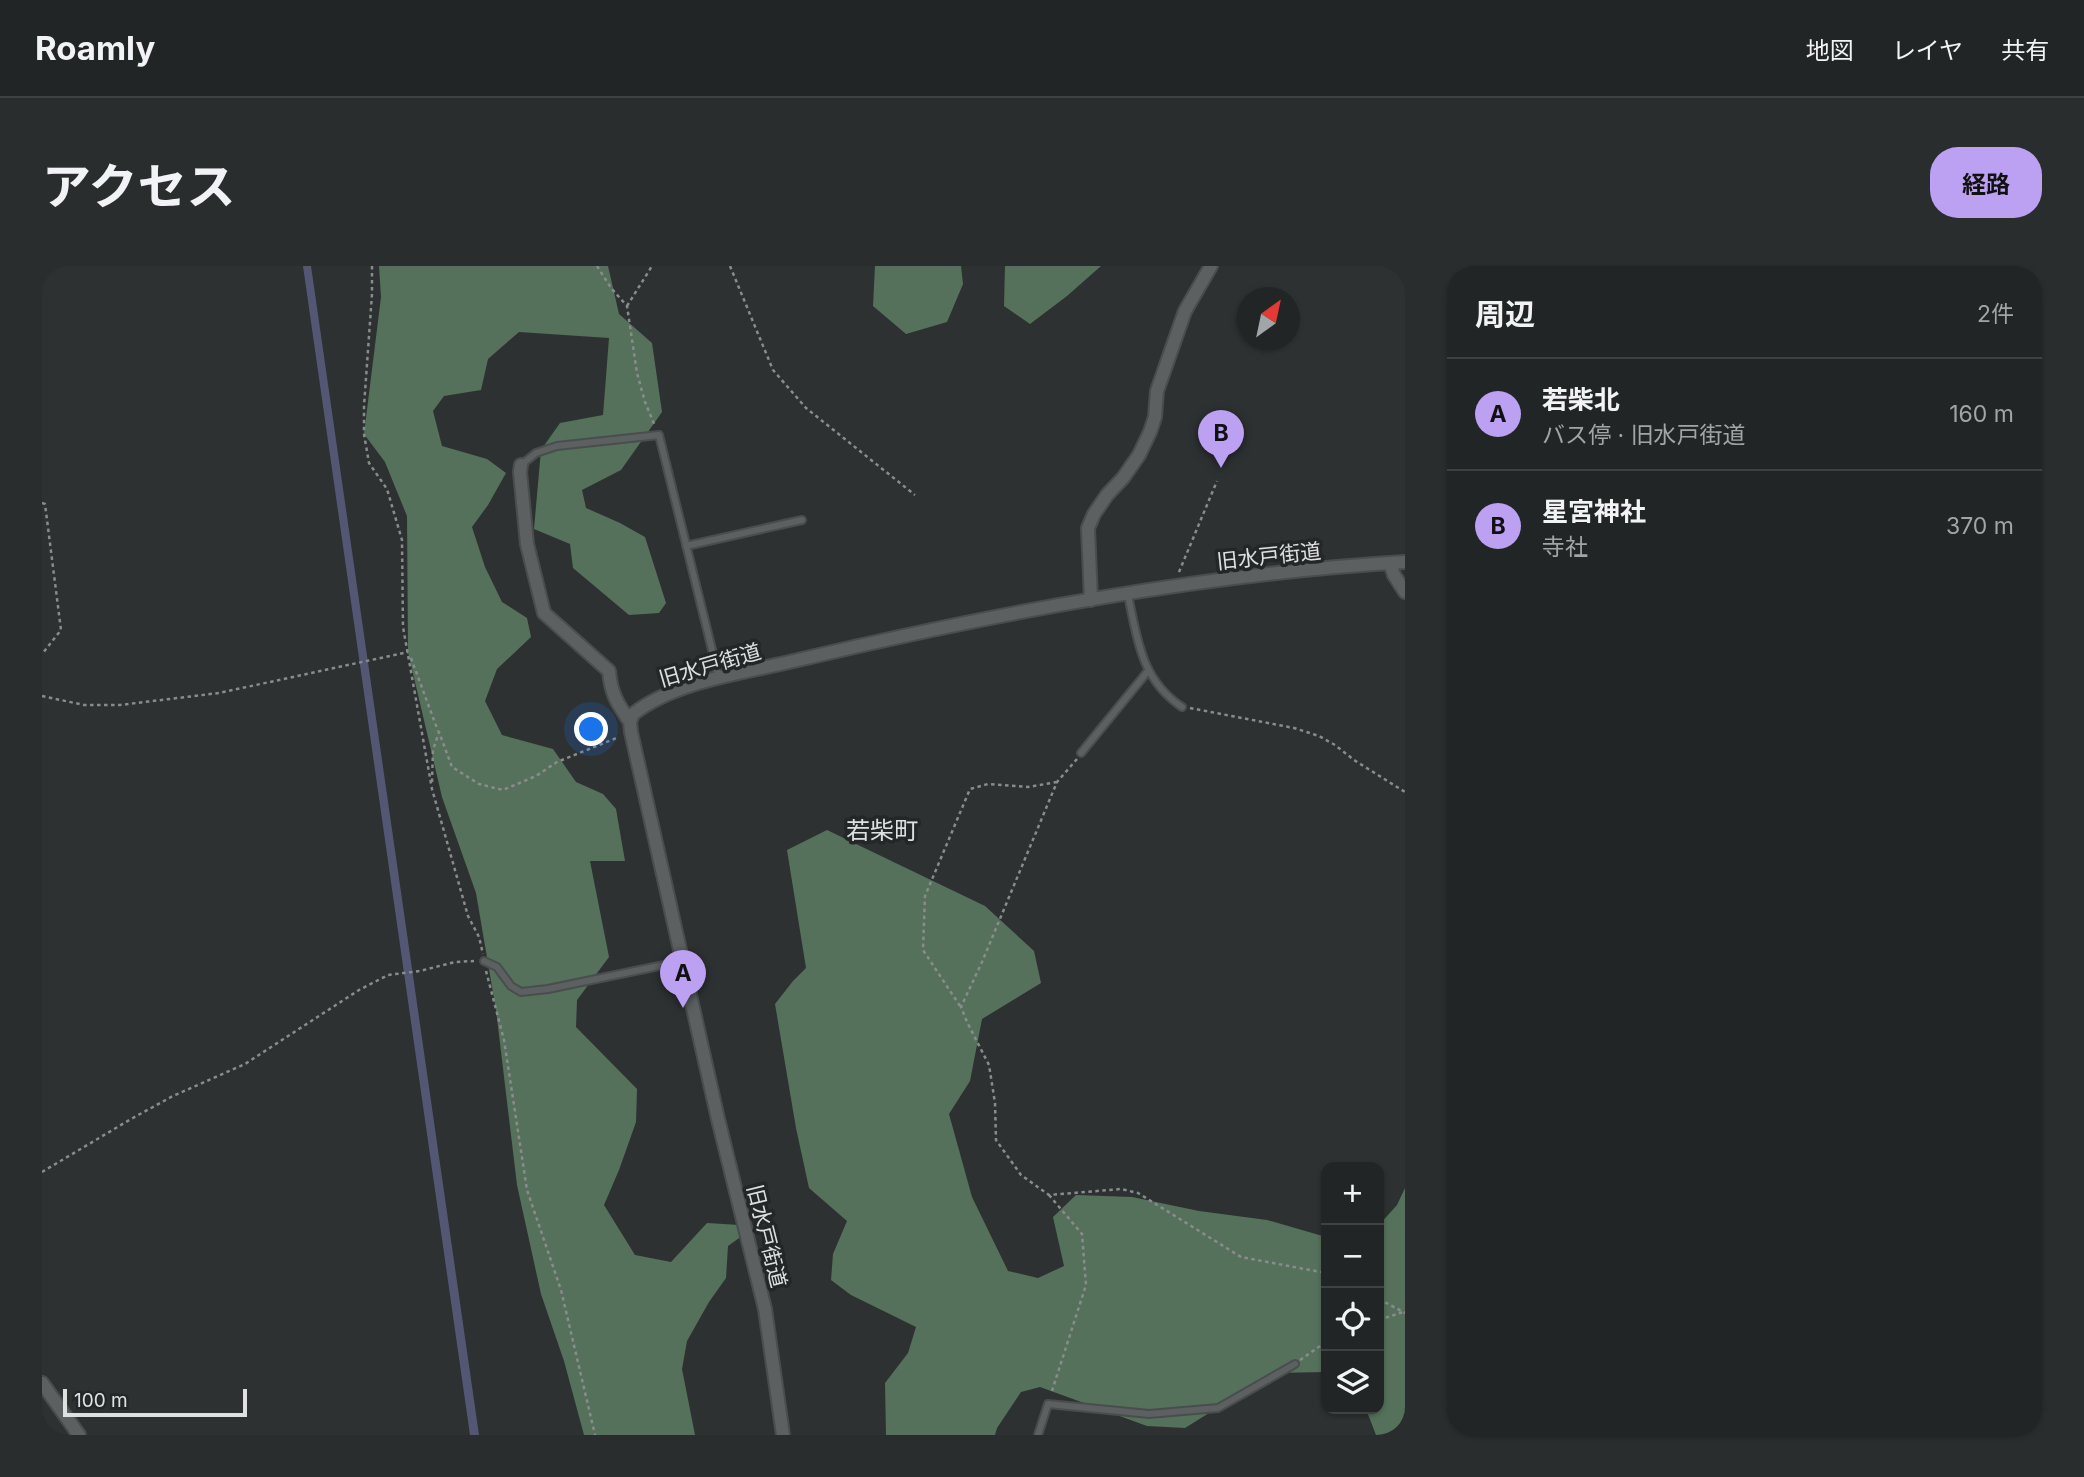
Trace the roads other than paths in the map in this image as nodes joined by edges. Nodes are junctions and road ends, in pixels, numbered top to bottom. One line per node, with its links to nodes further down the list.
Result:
1 (1211, 266): 9 (street)
2 (521, 465): 4 (lane); 13 (street)
3 (802, 520): 4 (lane)
4 (686, 546): 11 (lane)
5 (1405, 562): 6 (street, 旧水戸街道)
6 (1390, 563): 7 (street); 8 (street, 旧水戸街道)
7 (1405, 592)
8 (1128, 595): 9 (street, 旧水戸街道); 10 (lane)
9 (1091, 600): 11 (street, 旧水戸街道)
10 (1148, 671): 12 (lane); 14 (lane)
11 (719, 678): 13 (street, 旧水戸街道)
12 (1182, 706)
13 (631, 727): 16 (street, 旧水戸街道)
14 (1081, 753)
15 (484, 961): 16 (lane)
16 (683, 961): 20 (street, 旧水戸街道)
17 (1295, 1364): 21 (lane)
18 (42, 1383): 19 (street)
19 (79, 1435)
20 (783, 1435)
21 (1038, 1435)

